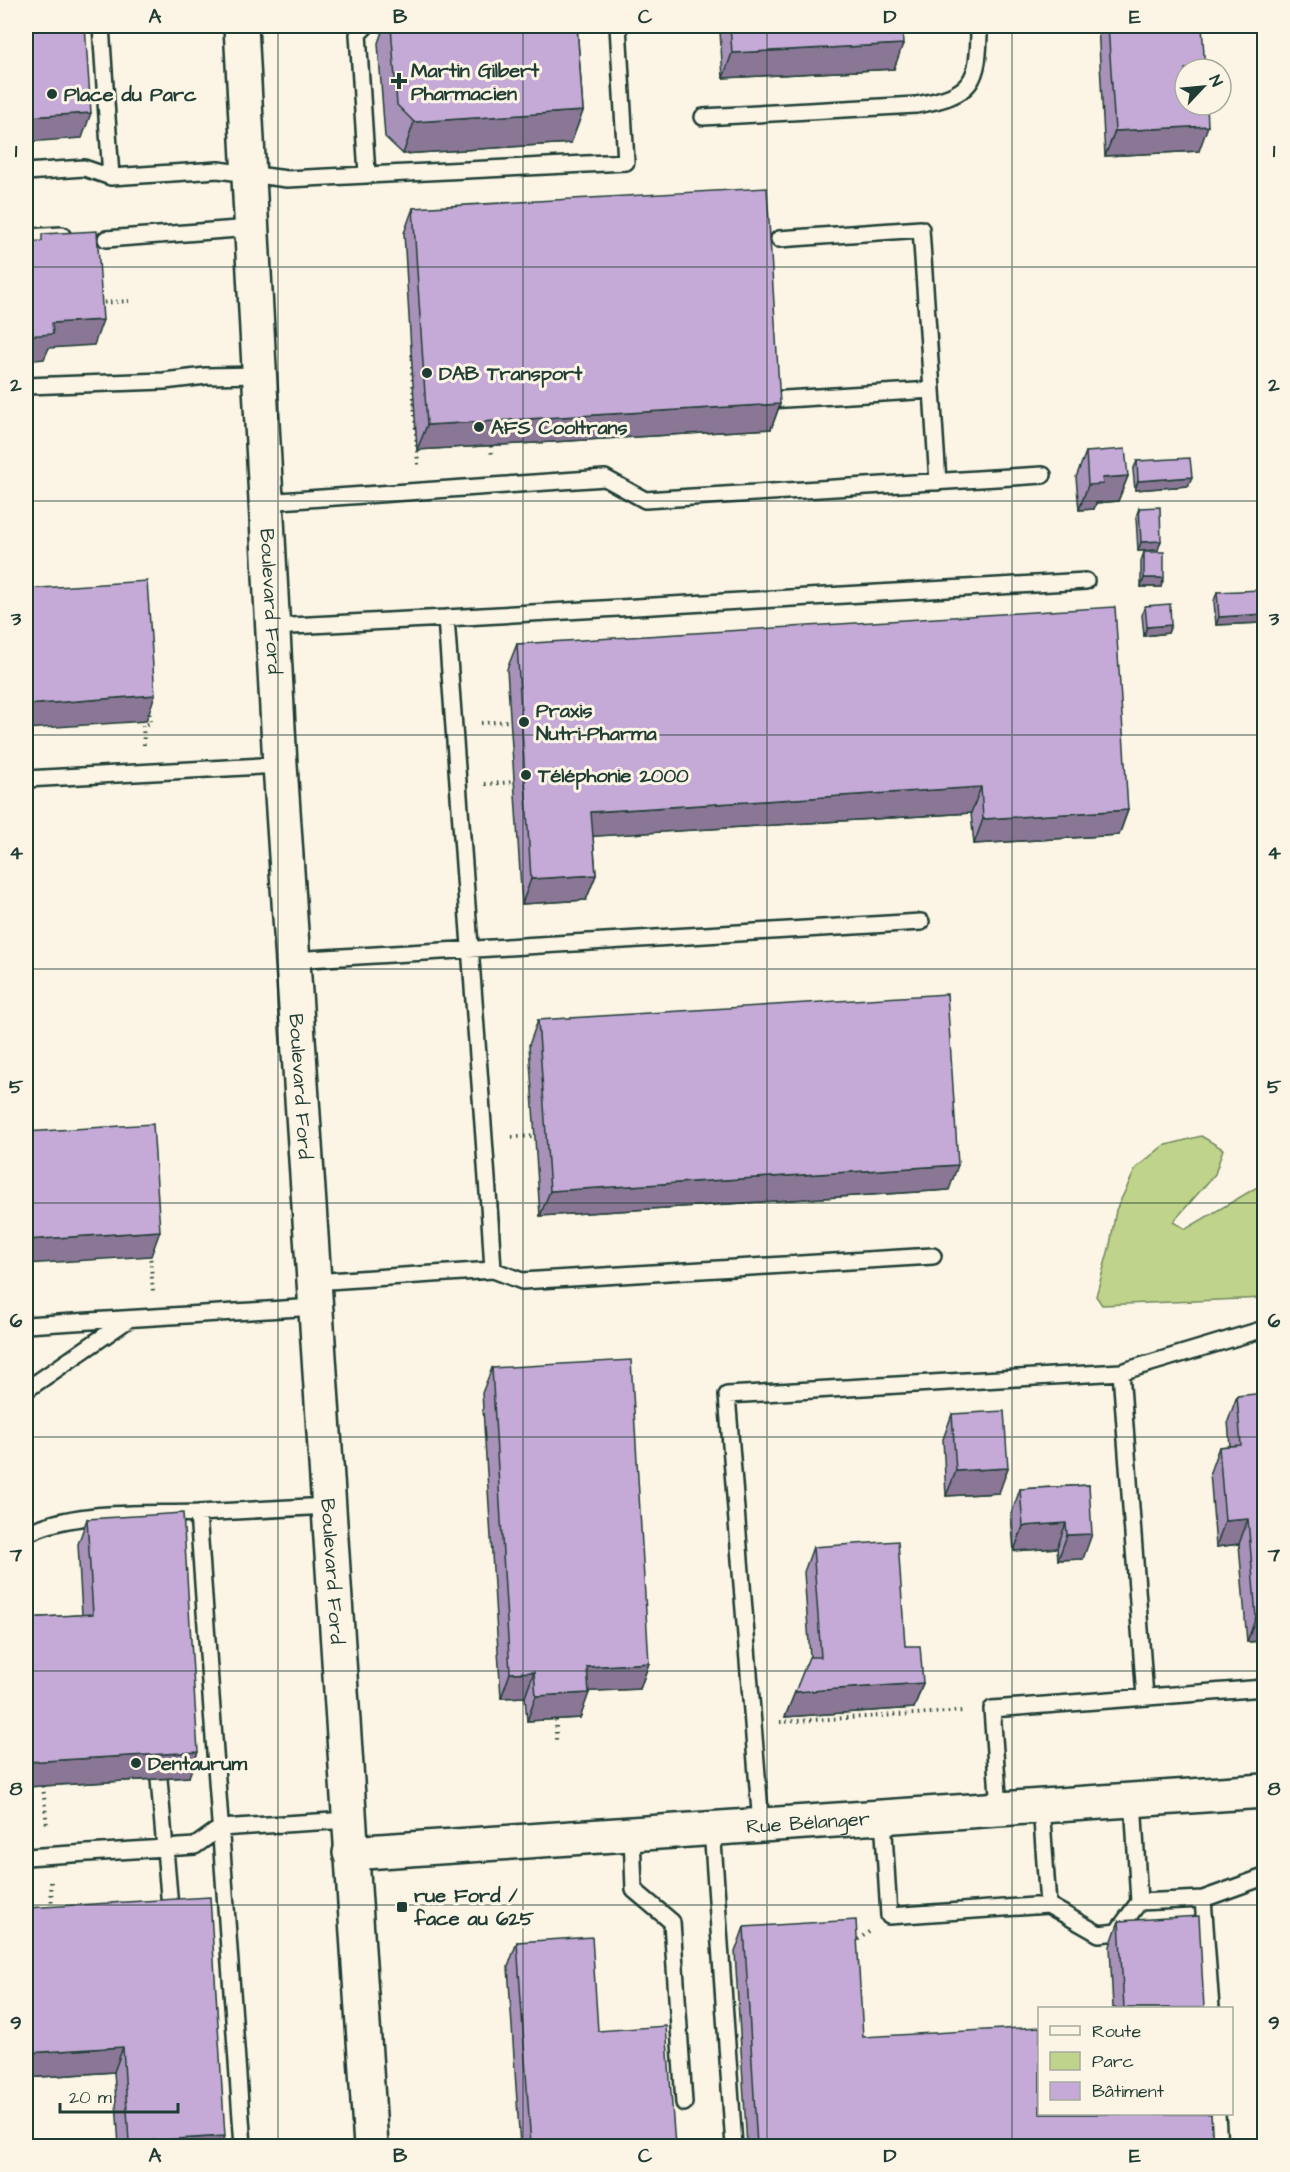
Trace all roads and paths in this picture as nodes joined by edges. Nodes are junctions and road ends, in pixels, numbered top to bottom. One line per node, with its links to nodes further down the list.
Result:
1 (101, 26): 10 (lane)
2 (241, 26): 9 (street, Boulevard Ford)
3 (366, 26): 8 (lane)
4 (618, 26): 8 (lane)
5 (979, 26): 6 (lane)
6 (703, 117)
7 (26, 172): 10 (lane)
8 (367, 174): 9 (lane)
9 (249, 175): 10 (lane); 11 (street, Boulevard Ford)
10 (111, 177)
11 (251, 228): 14 (lane); 19 (street, Boulevard Ford)
12 (68, 235): 13 (lane)
13 (26, 237)
14 (106, 239)
15 (780, 239): 21 (lane)
16 (129, 301): 17 (path)
17 (92, 303)
18 (412, 367): 23 (path)
19 (259, 375): 20 (lane); 26 (street, Boulevard Ford)
20 (26, 386)
21 (932, 390): 22 (lane); 25 (lane)
22 (769, 400)
23 (417, 450)
24 (1043, 475): 25 (lane)
25 (938, 482): 26 (lane)
26 (265, 502): 29 (street, Boulevard Ford)
27 (1086, 581): 28 (lane)
28 (446, 618): 29 (lane); 35 (lane)
29 (272, 627): 32 (street, Boulevard Ford)
30 (149, 703): 31 (path)
31 (143, 725)
32 (280, 765): 33 (lane); 36 (street, Boulevard Ford)
33 (26, 779)
34 (921, 922): 35 (lane)
35 (470, 951): 36 (lane); 42 (lane)
36 (292, 960): 43 (street, Boulevard Ford)
37 (535, 1136): 38 (path)
38 (507, 1138)
39 (150, 1245): 41 (path)
40 (933, 1256): 42 (lane)
41 (151, 1263)
42 (494, 1270): 43 (lane)
43 (314, 1295): 44 (lane); 49 (street, Boulevard Ford)
44 (129, 1319): 45 (lane); 48 (lane)
45 (26, 1324)
46 (1264, 1329): 47 (lane)
47 (1121, 1372): 53 (lane); 66 (lane)
48 (26, 1389)
49 (328, 1506): 50 (lane); 65 (street, Boulevard Ford)
50 (198, 1513): 51 (lane); 67 (lane)
51 (26, 1534)
52 (1264, 1688): 53 (lane)
53 (1145, 1696): 54 (lane)
54 (992, 1709): 55 (path); 63 (lane)
55 (798, 1716)
56 (555, 1720): 57 (path)
57 (556, 1741)
58 (159, 1779): 70 (lane)
59 (1264, 1791): 60 (lane); 61 (street, Rue Bélanger)
60 (1264, 1798)
61 (1133, 1800): 62 (street, Rue Bélanger); 75 (lane)
62 (1041, 1806): 63 (street, Rue Bélanger); 76 (lane)
63 (999, 1809): 64 (street, Rue Bélanger)
64 (883, 1817): 66 (street, Rue Bélanger); 76 (lane)
65 (349, 1820): 67 (lane); 71 (street, Boulevard Ford)
66 (760, 1825): 68 (street, Rue Bélanger)
67 (220, 1828): 70 (lane); 83 (lane)
68 (712, 1828): 69 (street, Rue Bélanger); 85 (lane)
69 (632, 1834): 71 (street, Rue Bélanger); 81 (lane)
70 (164, 1848): 72 (lane); 77 (lane)
71 (350, 1853): 84 (street, Boulevard Ford)
72 (26, 1857)
73 (1264, 1877): 74 (lane)
74 (1203, 1899): 75 (lane); 80 (lane)
75 (1139, 1902): 76 (lane)
76 (1048, 1905)
77 (172, 1924)
78 (855, 1943): 79 (path)
79 (847, 1945)
80 (1210, 2007)
81 (684, 2103)
82 (1217, 2115): 86 (lane)
83 (243, 2146)
84 (371, 2146)
85 (735, 2146)
86 (1220, 2146)

